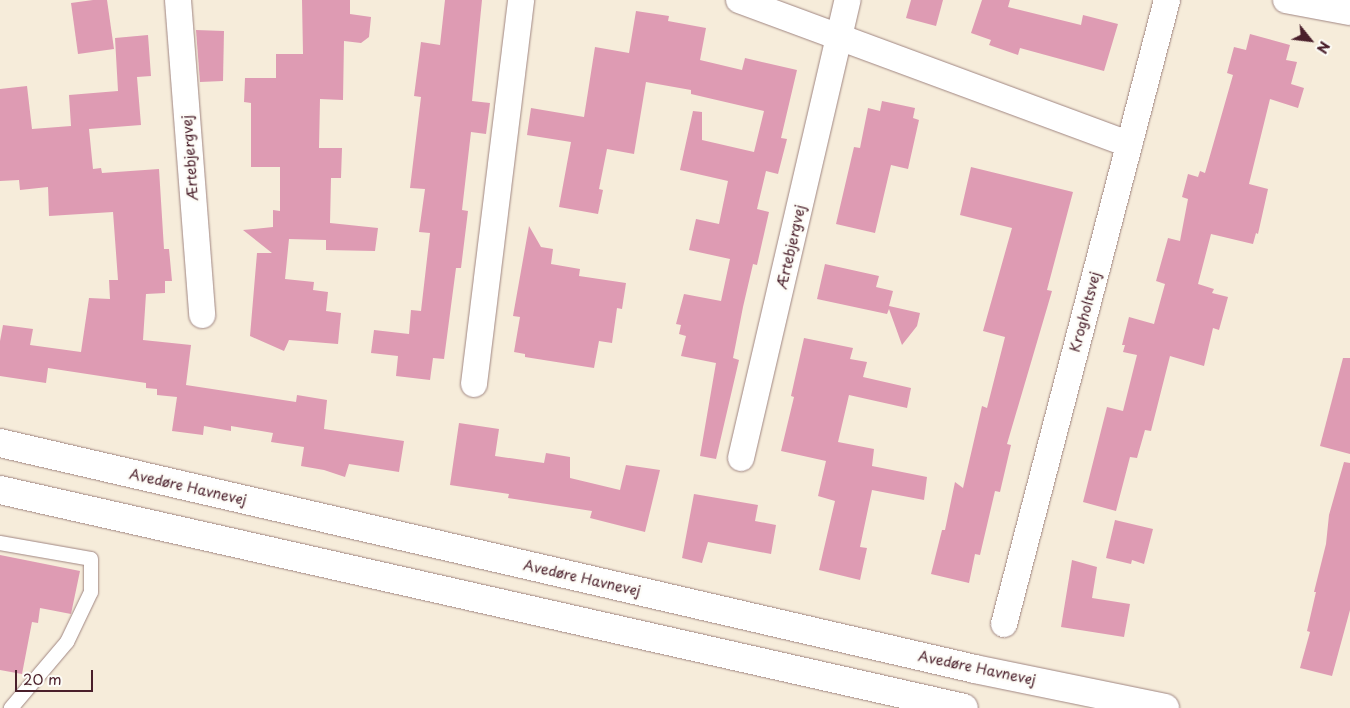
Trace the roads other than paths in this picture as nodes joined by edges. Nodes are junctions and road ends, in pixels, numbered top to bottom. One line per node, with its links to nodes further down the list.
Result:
1 (178, 0): 10 (street, Ærtebjergvej)
2 (521, 0): 11 (street)
3 (738, 0): 8 (street)
4 (848, 0): 8 (street, Ærtebjergvej)
5 (1167, 0): 9 (street, Krogholtsvej)
6 (1286, 0): 7 (street)
7 (1350, 12)
8 (840, 36): 9 (street); 13 (street, Ærtebjergvej)
9 (1129, 144): 16 (street, Krogholtsvej)
10 (202, 315)
11 (474, 384)
12 (0, 444): 19 (street, Avedøre Havnevej)
13 (741, 458)
14 (0, 490): 18 (street)
15 (0, 543): 17 (lane)
16 (1004, 624)
17 (11, 708)
18 (964, 708)
19 (1166, 708)

